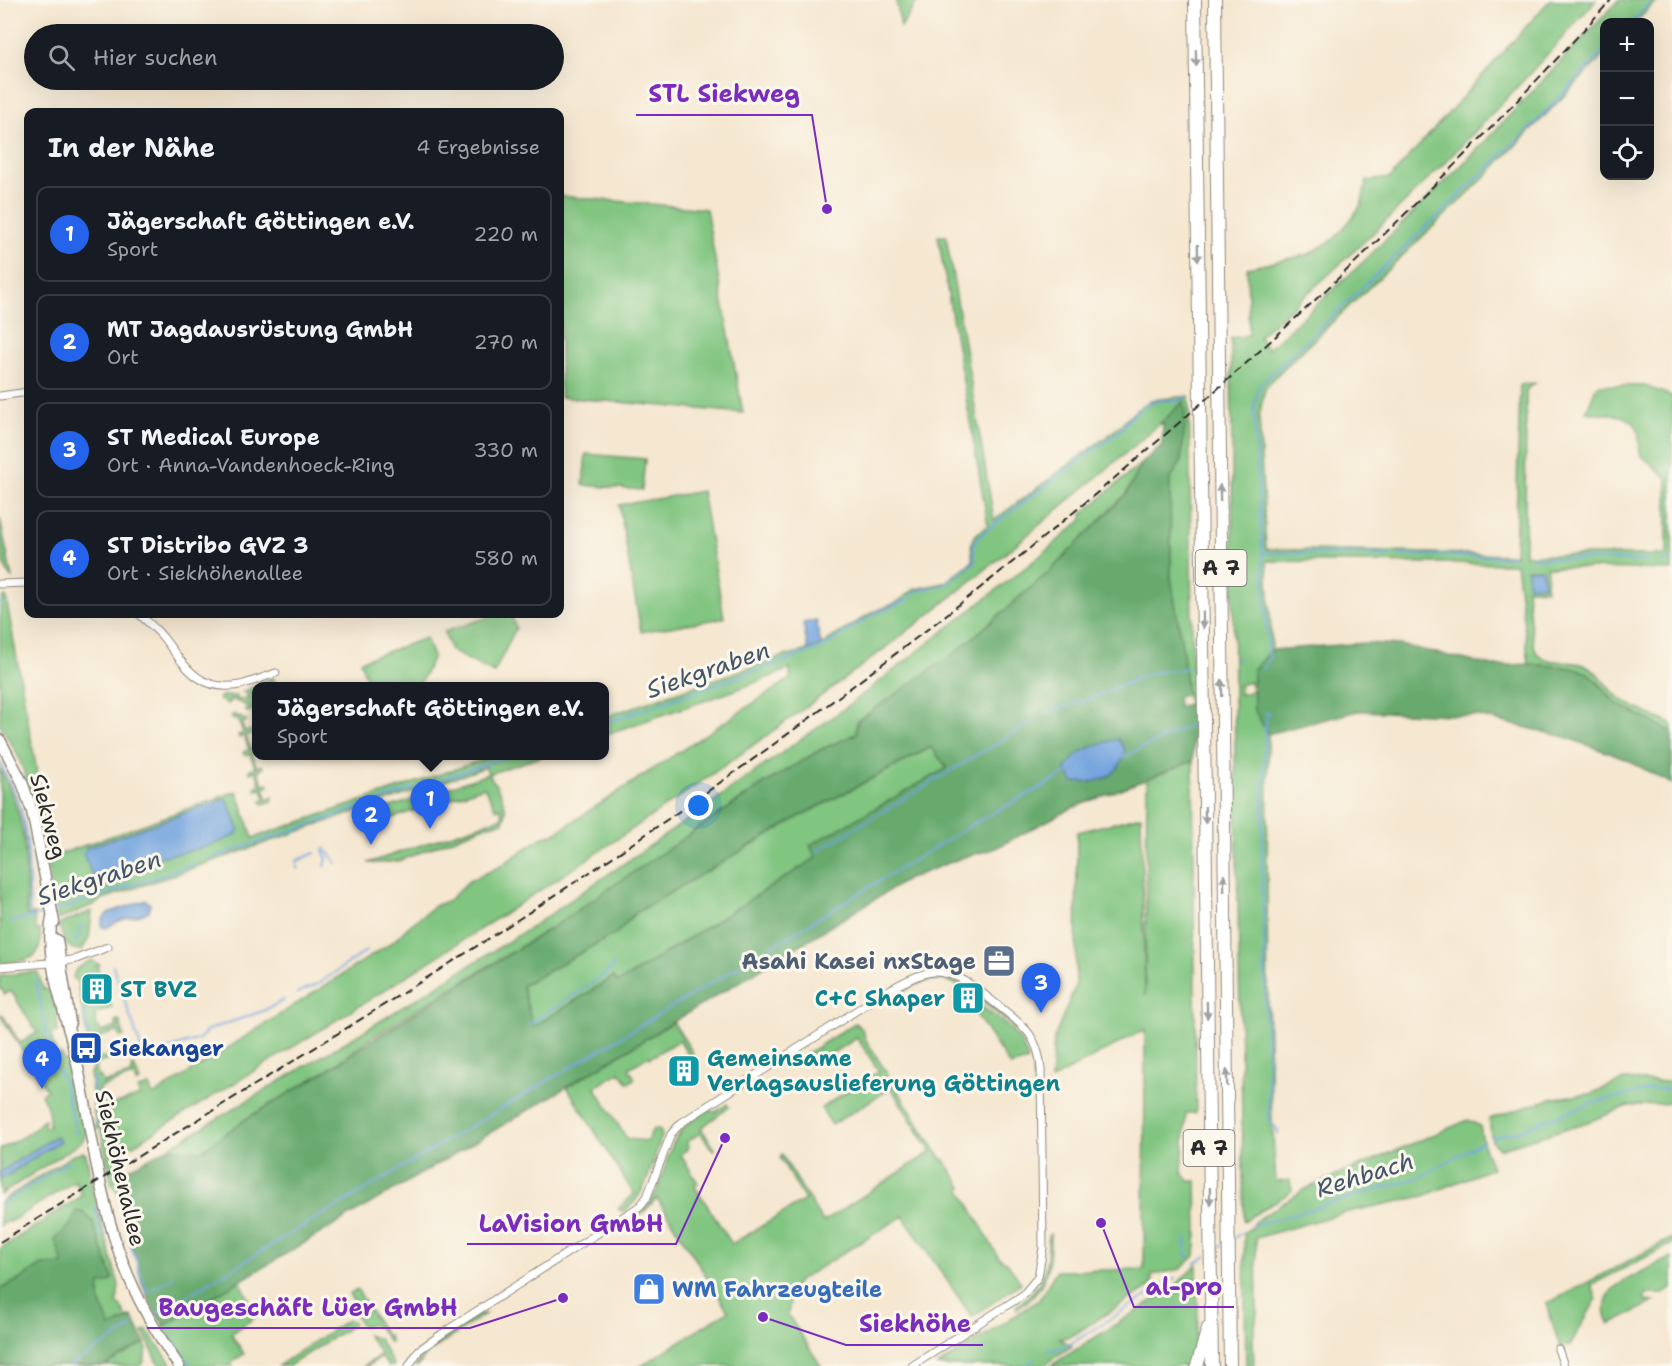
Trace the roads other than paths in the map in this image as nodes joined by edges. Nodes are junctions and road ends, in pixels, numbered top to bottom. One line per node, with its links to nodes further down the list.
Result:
1 (1196, 0): 14 (highway, A 7, one-way to 14)
2 (1215, 0): 21 (highway, A 7, one-way to 2)
3 (24, 393): 4 (street)
4 (0, 396)
5 (24, 583): 6 (street)
6 (0, 584)
7 (144, 618): 8 (street)
8 (276, 673)
9 (0, 740): 10 (main road, Siekweg)
10 (50, 916): 12 (main road, Siekhöhenallee)
11 (108, 947): 12 (street)
12 (57, 962): 13 (street); 16 (main road, Siekhöhenallee)
13 (0, 967)
14 (1211, 1315): 19 (highway); 20 (highway, A 7)
15 (1558, 1349): 22 (street)
16 (179, 1366)
17 (409, 1366): 18 (street)
18 (912, 1366)
19 (1197, 1366)
20 (1212, 1366)
21 (1230, 1366)
22 (1564, 1366)

